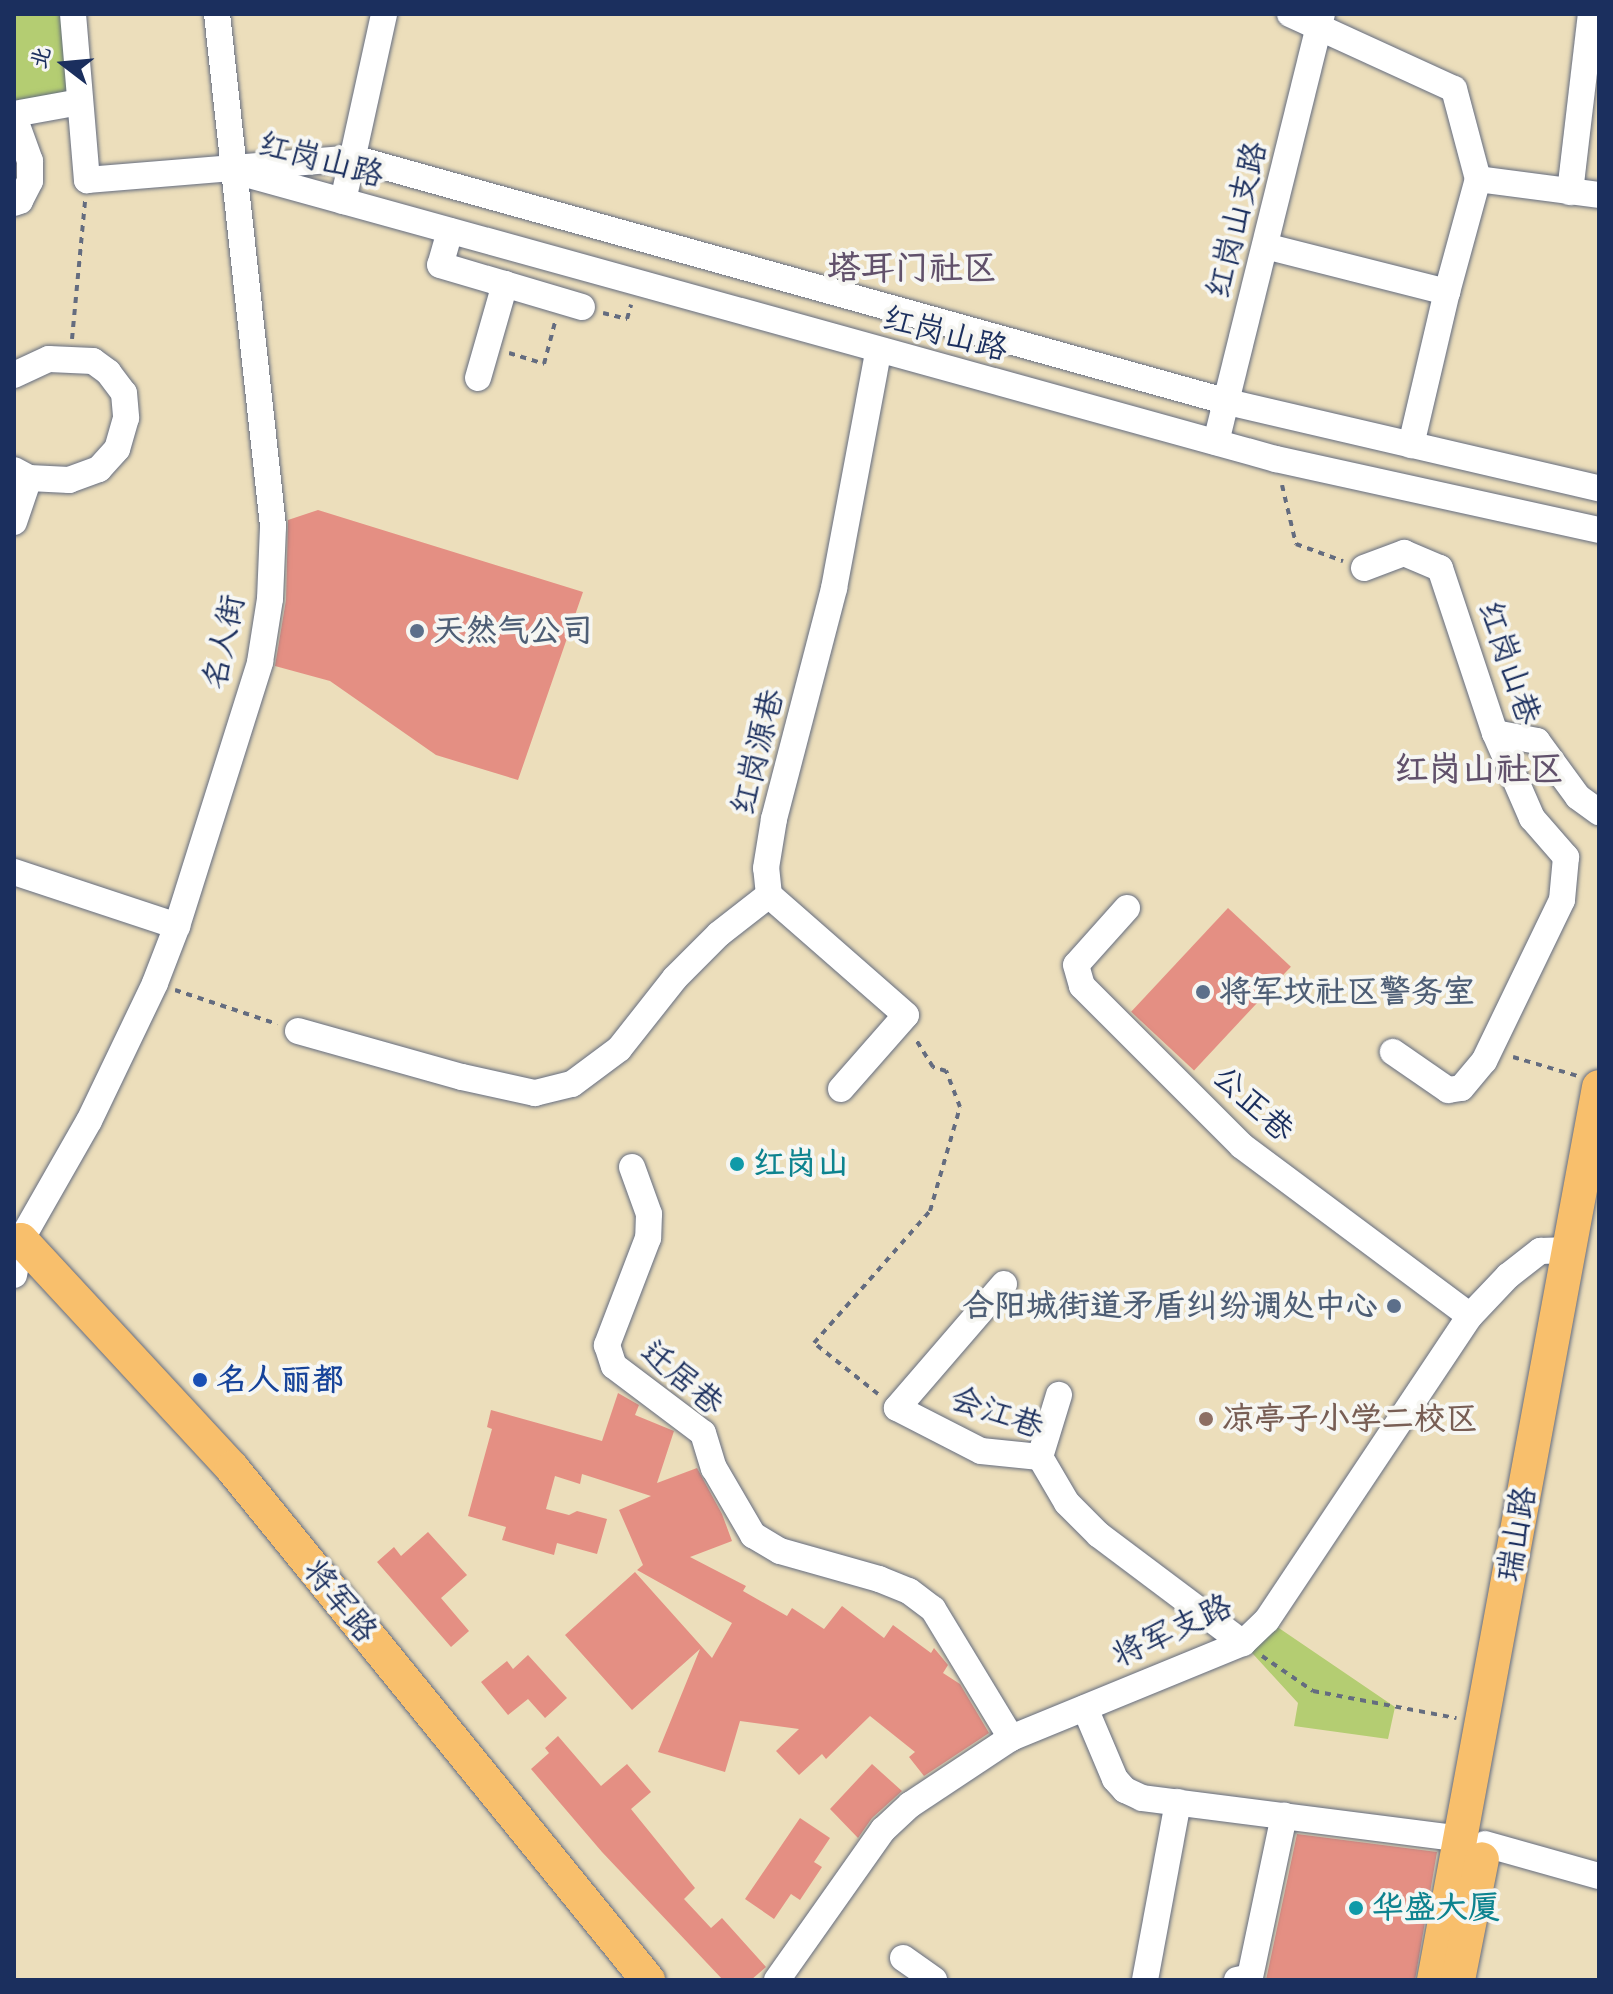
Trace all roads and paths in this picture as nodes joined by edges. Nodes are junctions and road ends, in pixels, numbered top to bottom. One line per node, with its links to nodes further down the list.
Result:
1 (73, 14): 7 (street)
2 (217, 14): 10 (street, 名人街)
3 (384, 14): 9 (street)
4 (1290, 14): 6 (street)
5 (1591, 14): 13 (street)
6 (1321, 20): 11 (street); 18 (street, 红岗山支路)
7 (80, 102): 8 (street); 12 (street)
8 (14, 116): 16 (street)
9 (353, 158): 10 (street, 红岗山路); 15 (street); 28 (street, 红岗山路)
10 (233, 171): 12 (street, 红岗山路); 15 (street, 红岗山路); 42 (street, 名人街)
11 (1478, 179): 13 (street); 21 (street)
12 (87, 180): 25 (path)
13 (1570, 192): 14 (street)
14 (1599, 195)
15 (343, 201): 17 (street, 红岗山路)
16 (14, 203)
17 (450, 231): 19 (street); 20 (street, 红岗山路)
18 (1265, 246): 21 (street); 28 (street, 红岗山支路)
19 (505, 284): 22 (street); 23 (street)
20 (637, 284): 22 (path); 24 (street, 红岗山路)
21 (1447, 292): 30 (street)
22 (572, 304): 23 (path)
23 (487, 346): 27 (street)
24 (878, 352): 29 (street, 红岗山路); 40 (street, 红岗源巷)
25 (70, 357): 26 (street); 32 (street)
26 (14, 375)
27 (478, 378)
28 (1228, 402): 29 (street, 红岗山支路); 30 (street, 红岗山路)
29 (1216, 442): 31 (street, 红岗山路)
30 (1411, 445): 33 (street, 红岗山路)
31 (1276, 459): 35 (street, 红岗山路); 36 (path)
32 (22, 474): 34 (street)
33 (1599, 488)
34 (14, 522)
35 (1599, 530)
36 (1364, 568): 37 (street, 红岗山巷)
37 (1495, 733): 38 (street); 46 (street, 红岗山巷)
38 (1599, 812)
39 (14, 872): 42 (street)
40 (769, 895): 44 (street); 45 (street)
41 (1127, 908): 56 (street, 公正巷)
42 (177, 926): 43 (street, 名人街)
43 (155, 983): 45 (path); 52 (street, 名人街)
44 (906, 1015): 49 (street); 58 (path)
45 (298, 1031)
46 (1490, 1050): 47 (street, 红岗山巷); 48 (path)
47 (1393, 1052)
48 (1592, 1083): 53 (main road, 瑞山路)
49 (841, 1089)
50 (632, 1167): 63 (street, 迁居巷)
51 (1599, 1211): 66 (main road, 瑞山路)
52 (18, 1241): 54 (street, 名人街); 69 (main road, 将军路)
53 (1569, 1250): 56 (street, 将军支路); 62 (main road, 瑞山路)
54 (14, 1275)
55 (1004, 1284): 58 (street)
56 (1470, 1316): 60 (street, 将军支路)
57 (1059, 1395): 59 (street)
58 (897, 1408): 59 (street, 会江巷)
59 (1040, 1457): 60 (street, 会江巷)
60 (1243, 1643): 61 (street, 将军支路); 62 (path)
61 (1085, 1708): 63 (street, 将军支路); 64 (street)
62 (1483, 1723): 66 (main road, 瑞山路)
63 (1011, 1738): 70 (street, 将军支路)
64 (1178, 1802): 65 (street); 72 (street)
65 (1284, 1816): 66 (street); 73 (street)
66 (1473, 1841): 67 (street); 74 (main road, 瑞山路); 75 (main road, 瑞山路)
67 (1599, 1876)
68 (903, 1958): 71 (street)
69 (648, 1980)
70 (777, 1980)
71 (934, 1980)
72 (1145, 1980)
73 (1237, 1980)
74 (1434, 1980)
75 (1458, 1980)

